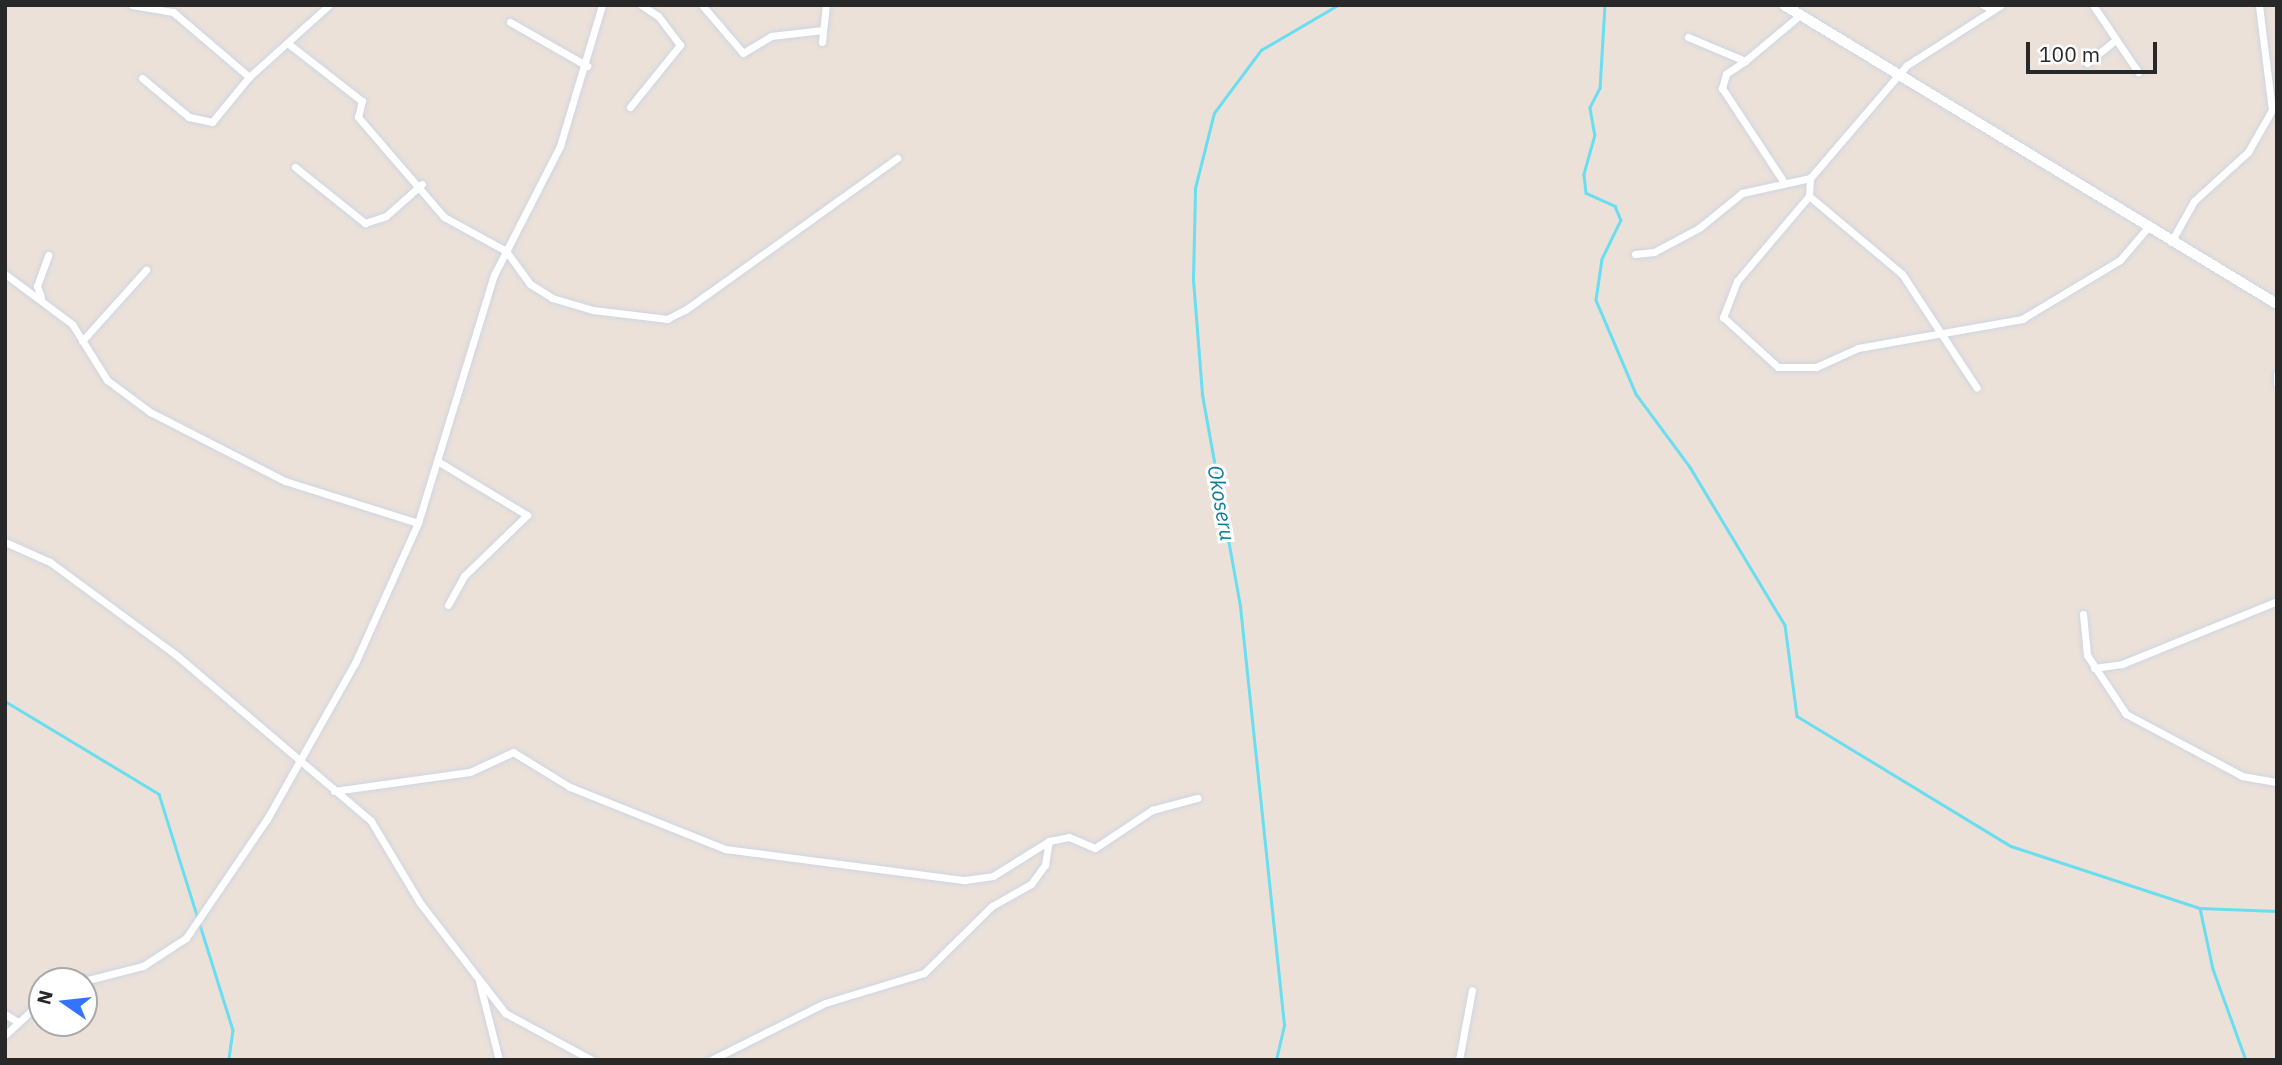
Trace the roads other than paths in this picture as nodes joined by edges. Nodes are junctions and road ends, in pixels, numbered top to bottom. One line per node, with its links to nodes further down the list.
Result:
1 (132, 5): 28 (street)
2 (329, 5): 21 (street)
3 (602, 5): 25 (street)
4 (641, 5): 15 (street)
5 (662, 5): 15 (street)
6 (702, 5): 17 (street)
7 (826, 5): 17 (street)
8 (1784, 5): 14 (street)
9 (1983, 5): 13 (street)
10 (2001, 5): 13 (street)
11 (2093, 5): 19 (street)
12 (2259, 5): 22 (street)
13 (1993, 10): 27 (street)
14 (1800, 15): 23 (street); 27 (street)
15 (658, 16): 30 (street)
16 (510, 22): 25 (street)
17 (823, 30): 20 (street)
18 (1688, 37): 23 (street)
19 (2114, 41): 24 (street); 26 (street)
20 (822, 42)
21 (290, 45): 28 (street); 35 (street)
22 (2273, 60): 38 (street)
23 (1745, 61): 34 (street)
24 (2087, 63)
25 (587, 66): 39 (street)
26 (2137, 72)
27 (1899, 75): 33 (street); 37 (street)
28 (249, 77): 29 (street)
29 (142, 78)
30 (630, 107)
31 (897, 158): 39 (street)
32 (295, 167): 35 (street)
33 (1810, 178): 34 (street); 36 (street)
34 (1783, 181): 40 (street)
35 (422, 184): 39 (street)
36 (1809, 196): 46 (street); 46 (street)
37 (2149, 226): 38 (street); 46 (street)
38 (2171, 243): 45 (street)
39 (506, 251): 51 (street)
40 (1635, 254)
41 (48, 255): 44 (street)
42 (146, 270): 47 (street)
43 (5, 274): 44 (street)
44 (43, 301): 47 (street)
45 (2277, 304)
46 (1938, 333): 50 (street)
47 (82, 341): 52 (street)
48 (2277, 374): 49 (street)
49 (2277, 383)
50 (1977, 388)
51 (439, 462): 52 (street); 55 (street)
52 (418, 523): 58 (street)
53 (5, 542): 58 (street)
54 (2277, 601): 57 (street)
55 (449, 605)
56 (2083, 614): 57 (street)
57 (2094, 668): 59 (street)
58 (299, 761): 60 (street); 63 (street)
59 (2277, 782)
60 (334, 792): 62 (street); 64 (street)
61 (1197, 798): 62 (street)
62 (1049, 841): 72 (street)
63 (98, 977)
64 (478, 977): 70 (street); 71 (street)
65 (1472, 990): 73 (street)
66 (28, 1012): 68 (street)
67 (5, 1014): 68 (street)
68 (16, 1021): 69 (street)
69 (5, 1035)
70 (499, 1060)
71 (592, 1060)
72 (711, 1060)
73 (1459, 1060)

